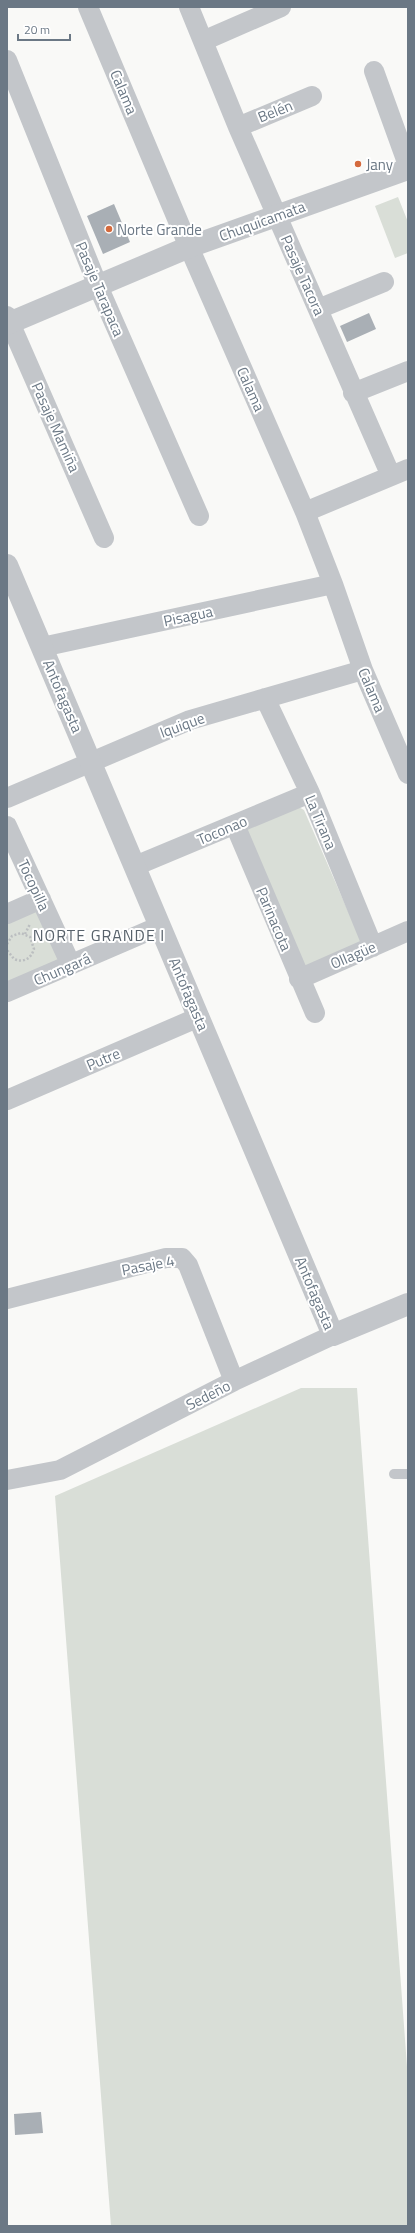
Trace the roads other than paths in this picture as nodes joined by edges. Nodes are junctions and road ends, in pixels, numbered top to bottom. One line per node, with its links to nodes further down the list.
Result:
1 (88, 7): 12 (street, Calama)
2 (189, 7): 4 (street, Pasaje Tacora)
3 (282, 7): 4 (street)
4 (203, 42): 8 (street, Pasaje Tacora)
5 (7, 60): 14 (street, Pasaje Tarapaca)
6 (374, 71): 9 (street)
7 (312, 96): 8 (street, Belén)
8 (238, 127): 11 (street, Pasaje Tacora)
9 (408, 165)
10 (408, 169): 11 (street, Chuquicamata)
11 (276, 216): 12 (street, Chuquicamata); 15 (street, Pasaje Tacora)
12 (189, 247): 14 (street, Chuquicamata); 20 (street, Calama)
13 (384, 282): 15 (street)
14 (98, 286): 16 (street, Chuquicamata); 21 (street, Pasaje Tarapaca)
15 (318, 309): 18 (street, Pasaje Tacora)
16 (8, 321): 22 (street, Pasaje Mamiña)
17 (408, 371): 18 (street)
18 (353, 392): 19 (street, Pasaje Tacora)
19 (399, 472): 20 (street)
20 (305, 512): 24 (street, Calama)
21 (199, 516)
22 (104, 538)
23 (7, 565): 25 (street, Antofagasta)
24 (333, 584): 25 (street, Pisagua); 26 (street, Calama)
25 (42, 647): 28 (street, Antofagasta)
26 (363, 670): 27 (street, Iquique); 29 (street, Calama)
27 (264, 698): 28 (street, Iquique); 30 (street, La Tirana)
28 (90, 762): 31 (street, Iquique); 34 (street, Antofagasta)
29 (408, 774)
30 (310, 793): 32 (street, Toconao); 39 (street, La Tirana)
31 (7, 798)
32 (235, 825): 34 (street, Toconao); 41 (street, Parinacota)
33 (7, 826): 35 (street, Tocopilla)
34 (135, 866): 37 (street, Antofagasta)
35 (41, 900): 36 (street); 40 (street, Tocopilla)
36 (7, 914)
37 (160, 926): 40 (street, Chungará); 44 (street, Antofagasta)
38 (408, 931): 39 (street, Ollagüe)
39 (373, 947): 41 (street, Ollagüe)
40 (71, 965): 42 (street, Chungará)
41 (299, 979): 43 (street, Parinacota)
42 (7, 992)
43 (315, 1013)
44 (198, 1017): 45 (street, Putre); 48 (street, Antofagasta)
45 (7, 1100)
46 (7, 1299): 49 (street, Pasaje 4)
47 (408, 1304): 48 (street, Sedeño)
48 (333, 1336): 49 (street, Sedeño)
49 (234, 1381): 52 (street, Sedeño)
50 (394, 1474): 51 (lane)
51 (408, 1474)
52 (7, 1480)

